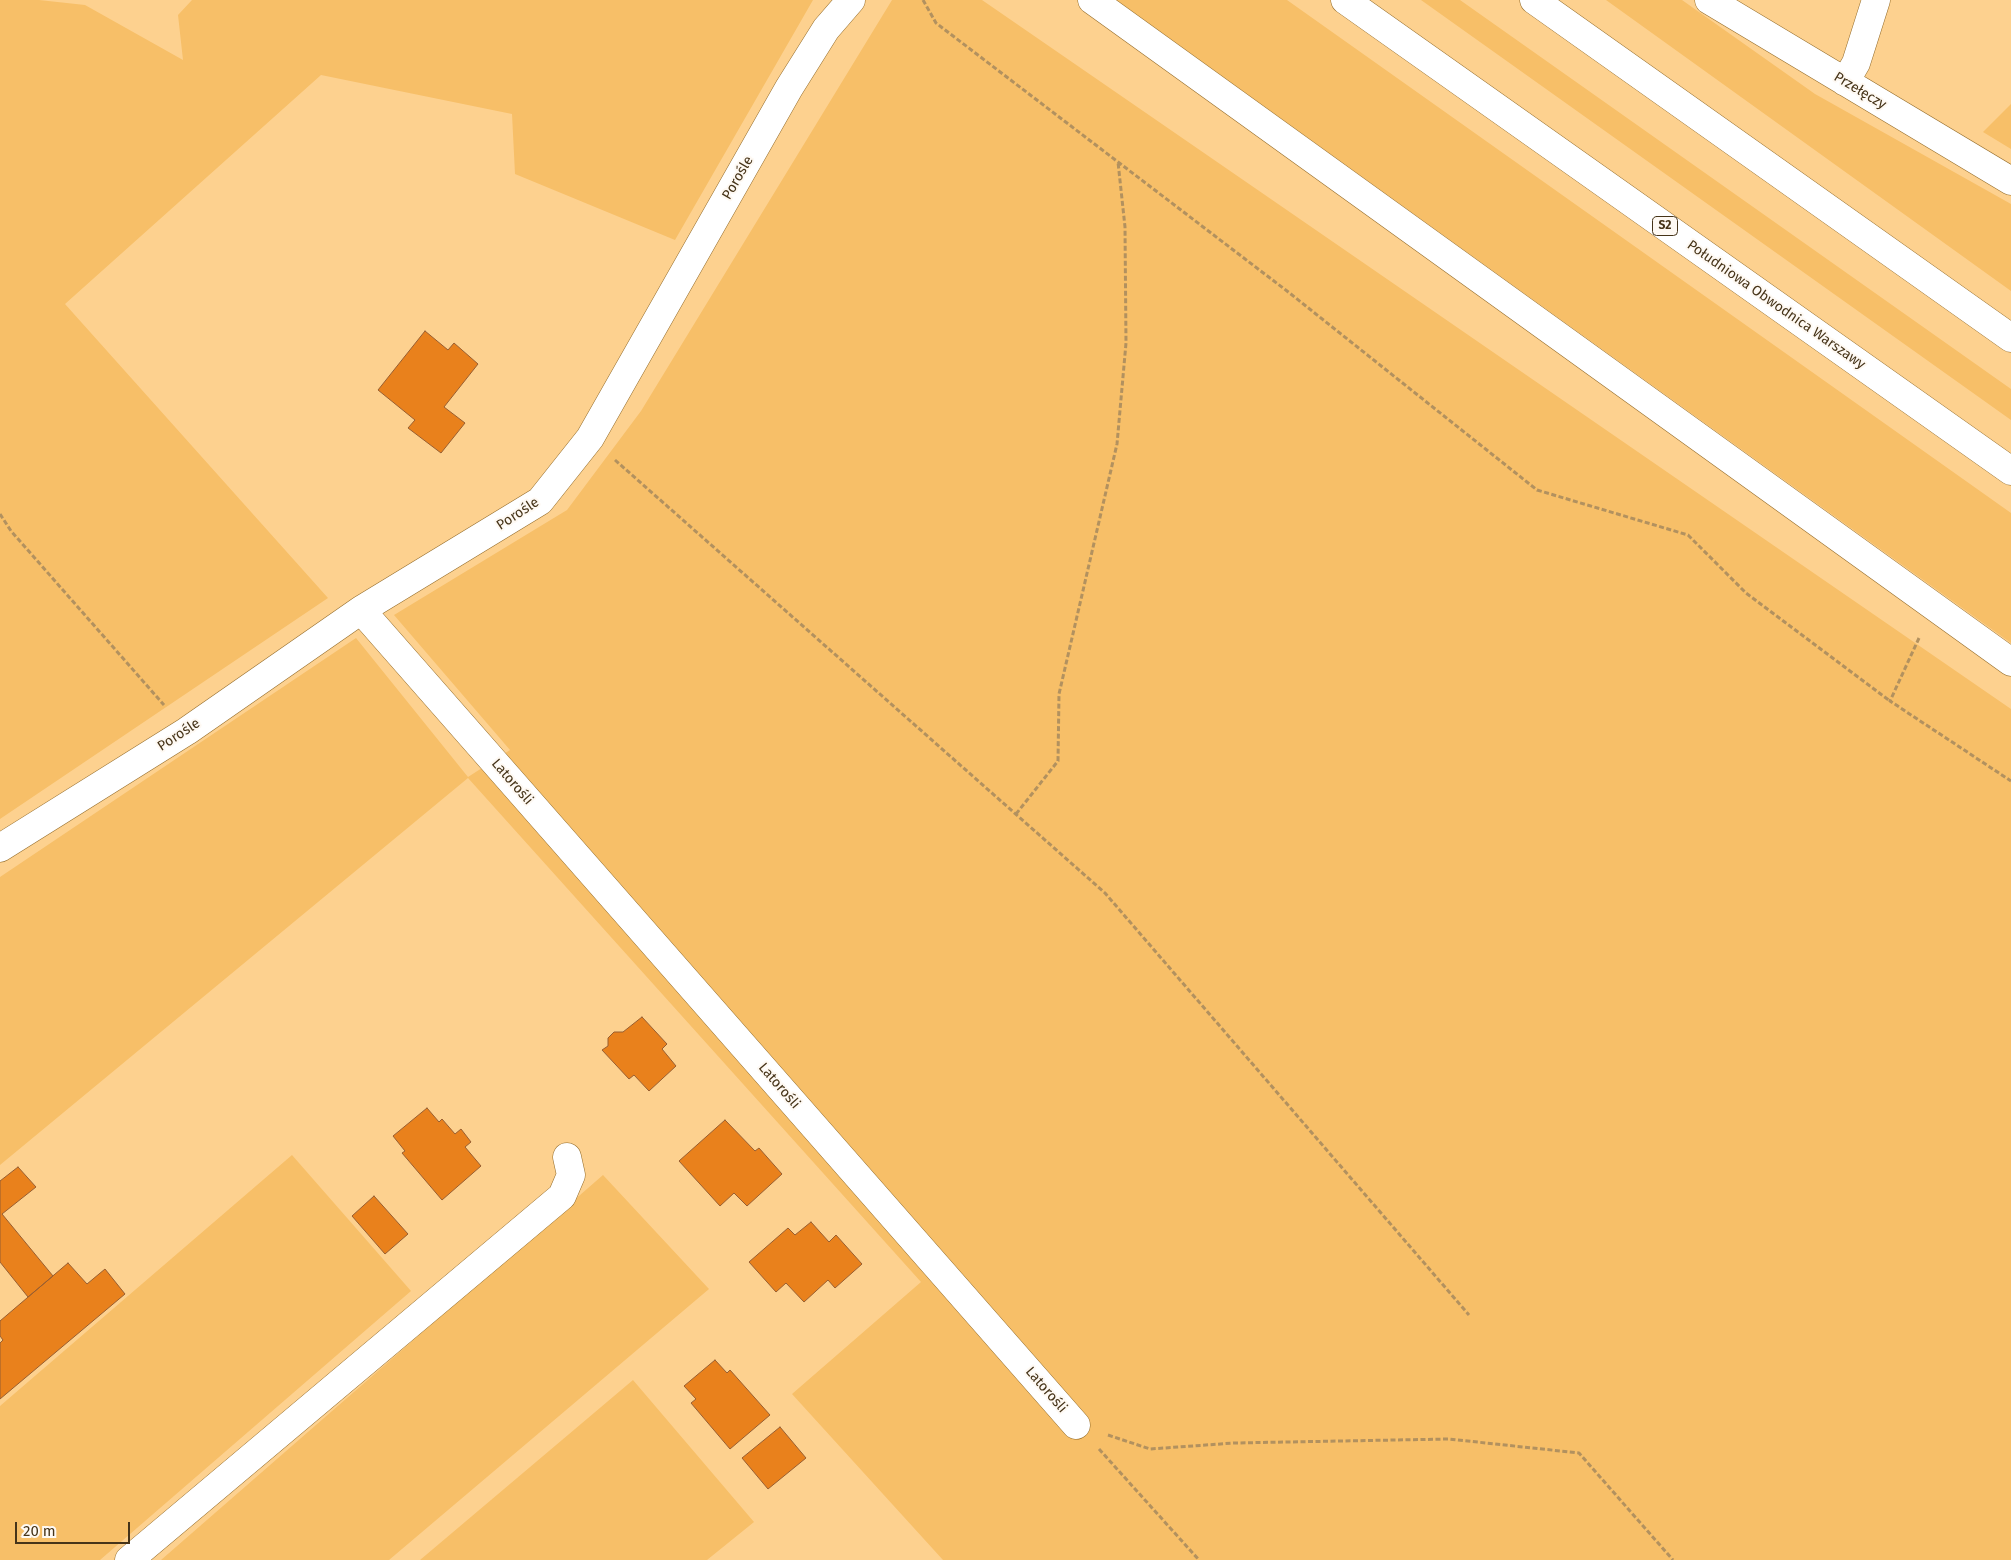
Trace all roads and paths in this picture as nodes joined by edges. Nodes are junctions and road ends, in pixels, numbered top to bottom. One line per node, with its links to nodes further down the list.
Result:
1 (851, 0): 12 (main road, Porośle)
2 (923, 0): 9 (path)
3 (1092, 0): 15 (main road)
4 (1345, 0): 13 (main road, Południowa Obwodnica Warszawy / S2)
5 (1534, 0): 11 (main road)
6 (1709, 0): 8 (main road, Przełęczy)
7 (1876, 0): 8 (main road)
8 (1845, 82): 10 (main road, Przełęczy)
9 (1118, 162): 18 (path); 21 (path)
10 (2011, 181)
11 (2011, 338)
12 (590, 438): 16 (main road, Porośle); 21 (path)
13 (2011, 471)
14 (0, 514): 19 (path)
15 (1934, 607): 17 (main road); 18 (path)
16 (361, 610): 19 (main road, Porośle); 25 (main road, Latorośli)
17 (2011, 662)
18 (1890, 701): 20 (path)
19 (187, 730): 22 (main road, Porośle)
20 (2011, 780)
21 (1016, 814): 24 (path)
22 (0, 848)
23 (567, 1156): 26 (main road)
24 (1469, 1315)
25 (1076, 1425): 27 (path, Latorośli); 28 (path)
26 (129, 1560)
27 (1199, 1560)
28 (1673, 1560)

